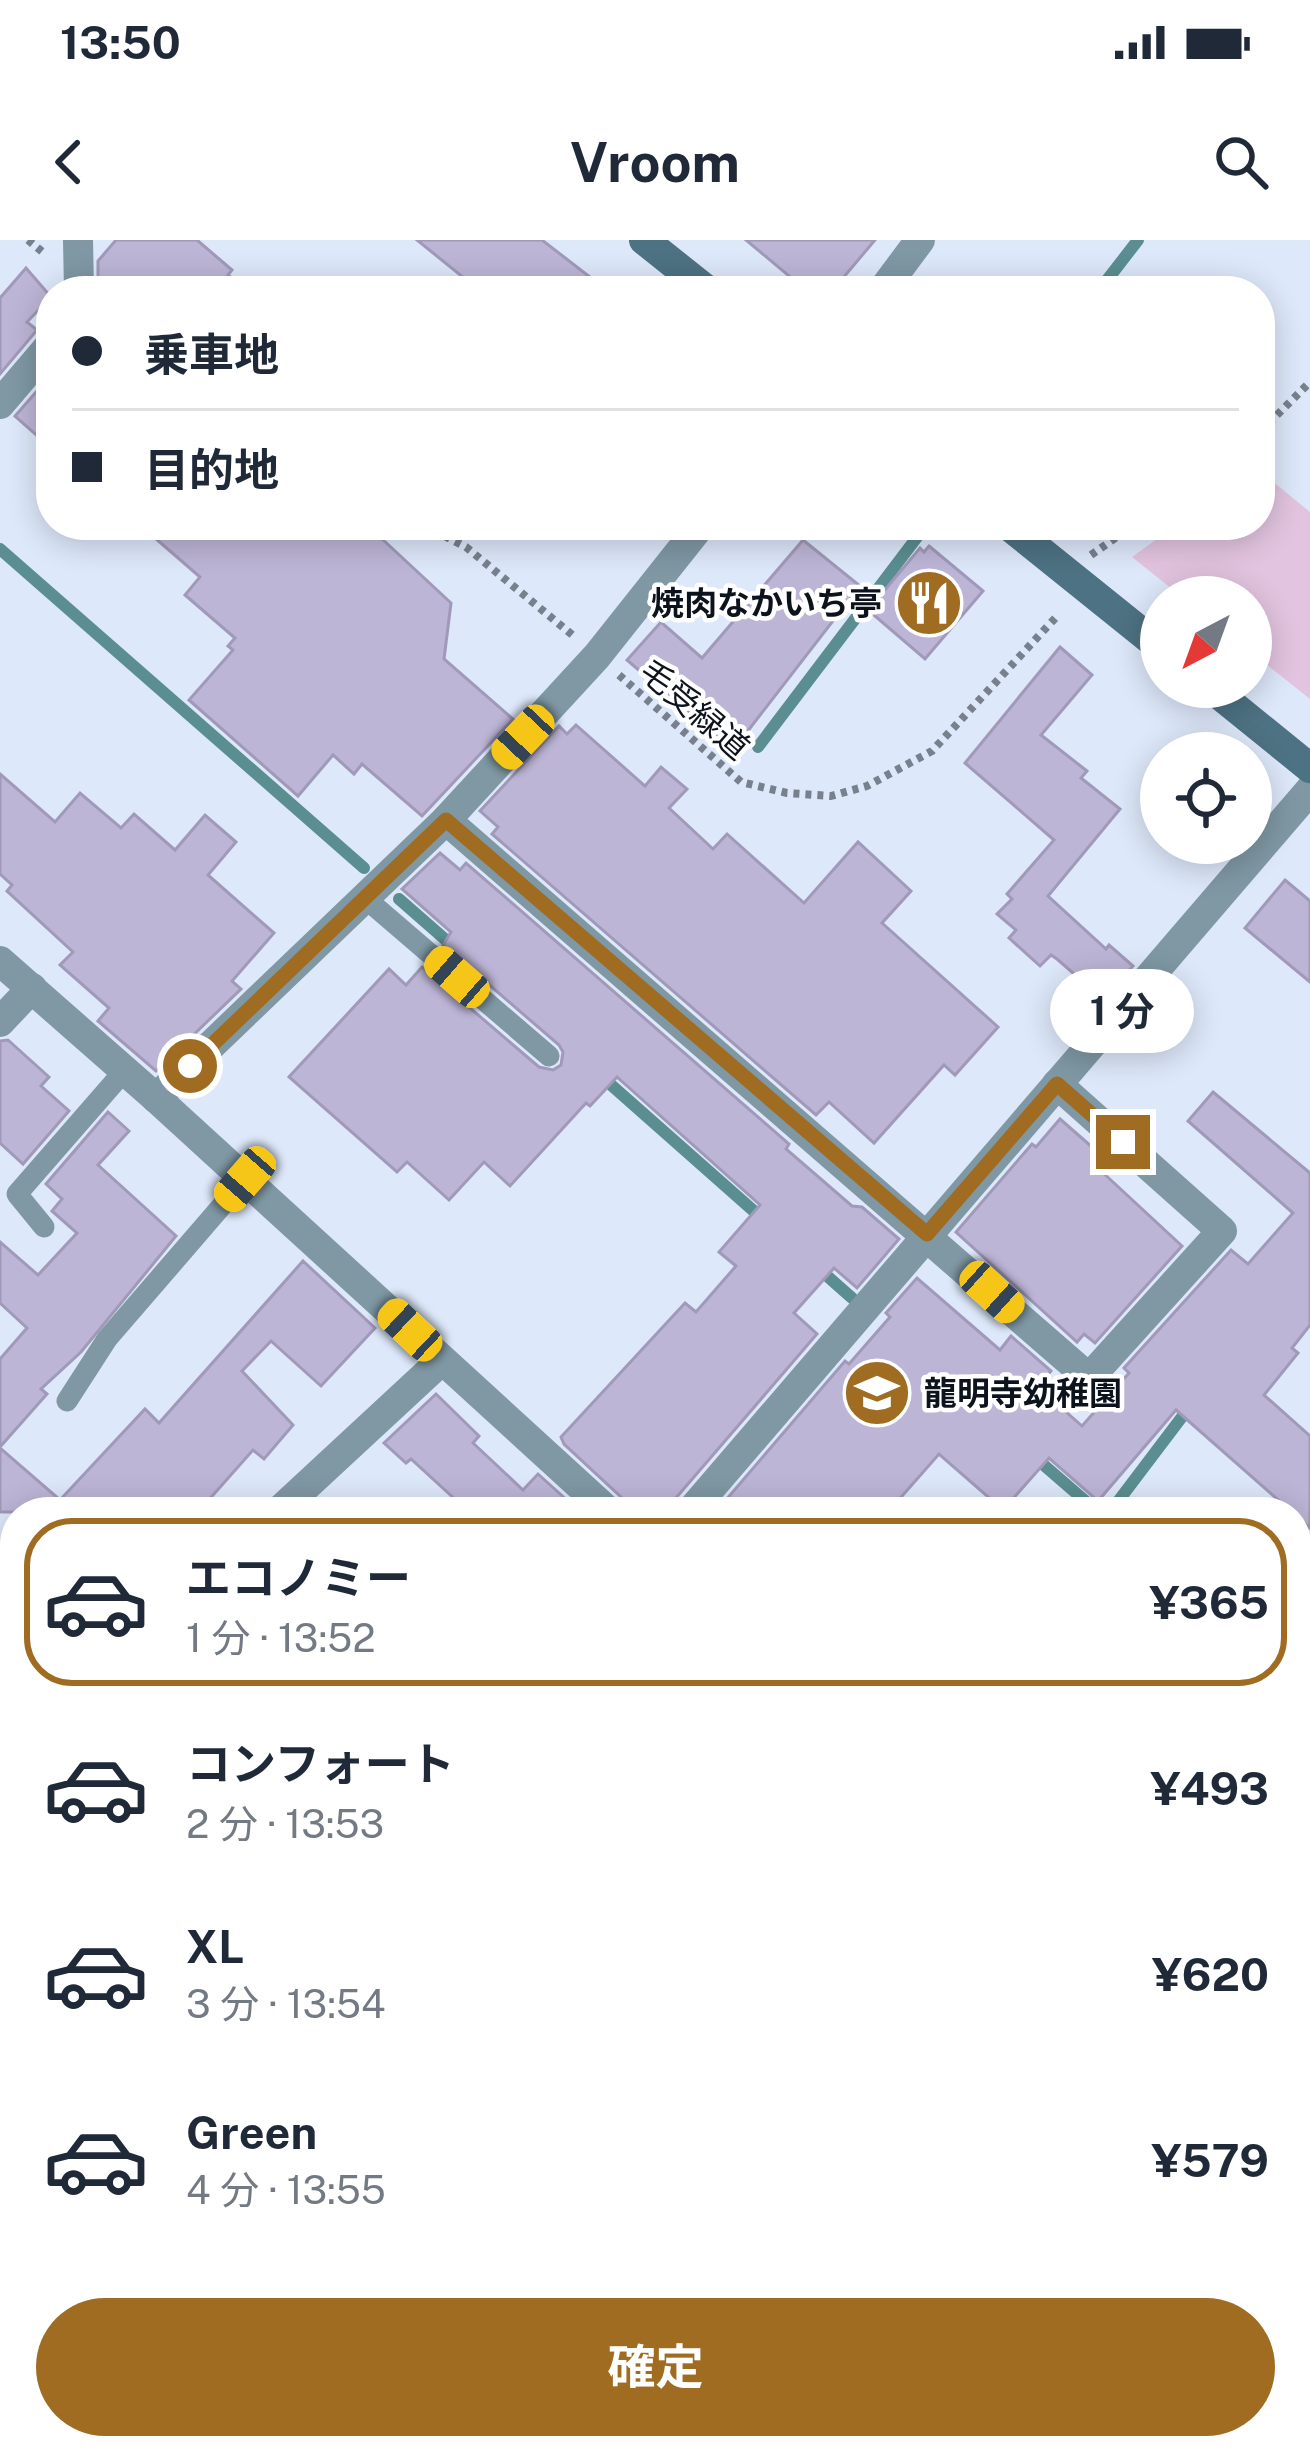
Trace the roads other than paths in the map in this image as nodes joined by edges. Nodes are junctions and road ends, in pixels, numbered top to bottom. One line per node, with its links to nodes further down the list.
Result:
1 (78, 240): 4 (street)
2 (644, 240): 5 (main road)
3 (920, 240): 6 (street)
4 (79, 276)
5 (689, 276)
6 (893, 276)
7 (36, 369): 8 (street)
8 (0, 404)
9 (688, 540): 15 (street)
10 (1027, 540): 11 (main road)
11 (1140, 631)
12 (1236, 708): 13 (main road)
13 (1310, 768)
14 (1310, 790): 22 (street)
15 (446, 820): 16 (street); 26 (street)
16 (365, 898): 20 (lane); 23 (street)
17 (0, 961): 18 (street)
18 (32, 988): 19 (street); 21 (street)
19 (0, 1022)
20 (549, 1056)
21 (124, 1070): 23 (street); 25 (lane)
22 (1057, 1084): 26 (street); 26 (street)
23 (156, 1098): 24 (street)
24 (245, 1179): 27 (street); 28 (lane)
25 (44, 1227)
26 (927, 1234): 31 (street)
27 (442, 1360): 29 (street); 30 (street)
28 (67, 1401)
29 (294, 1497)
30 (593, 1497)
31 (703, 1497)

